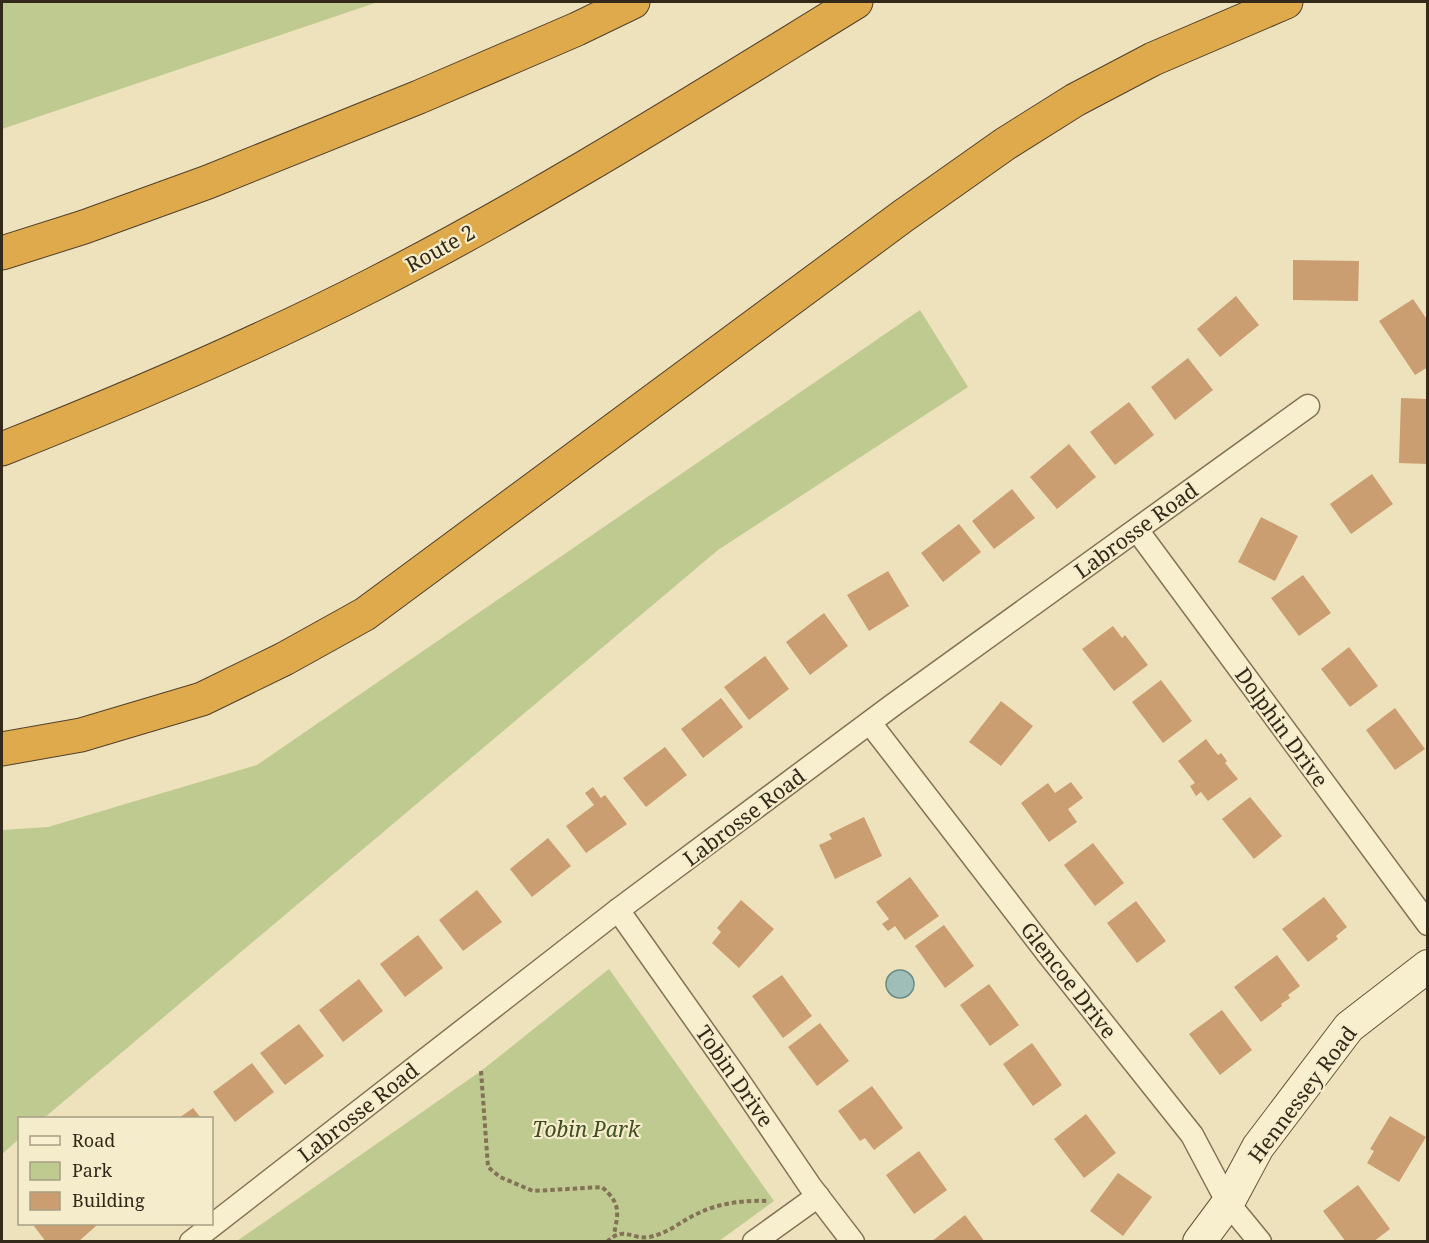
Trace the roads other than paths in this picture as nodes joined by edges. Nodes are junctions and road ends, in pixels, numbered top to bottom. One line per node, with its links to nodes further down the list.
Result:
1 (633, 2): 4 (highway)
2 (856, 2): 6 (highway, Route 2)
3 (1286, 2): 9 (highway)
4 (2, 253)
5 (1308, 406): 7 (street, Labrosse Road)
6 (2, 449)
7 (1137, 531): 8 (street, Labrosse Road); 11 (street, Dolphin Drive)
8 (870, 723): 10 (street, Labrosse Road); 14 (street, Glencoe Drive)
9 (2, 749)
10 (618, 910): 13 (street, Tobin Drive); 16 (street, Labrosse Road)
11 (1428, 924)
12 (1428, 966): 14 (street, Hennessey Road)
13 (818, 1196): 18 (street); 19 (street, Tobin Drive)
14 (1228, 1203): 20 (street, Hennessey Road); 21 (street, Glencoe Drive)
15 (213, 1225): 17 (street, Labrosse Road)
16 (213, 1225)
17 (191, 1242)
18 (754, 1242)
19 (853, 1242)
20 (1199, 1242)
21 (1260, 1242)

